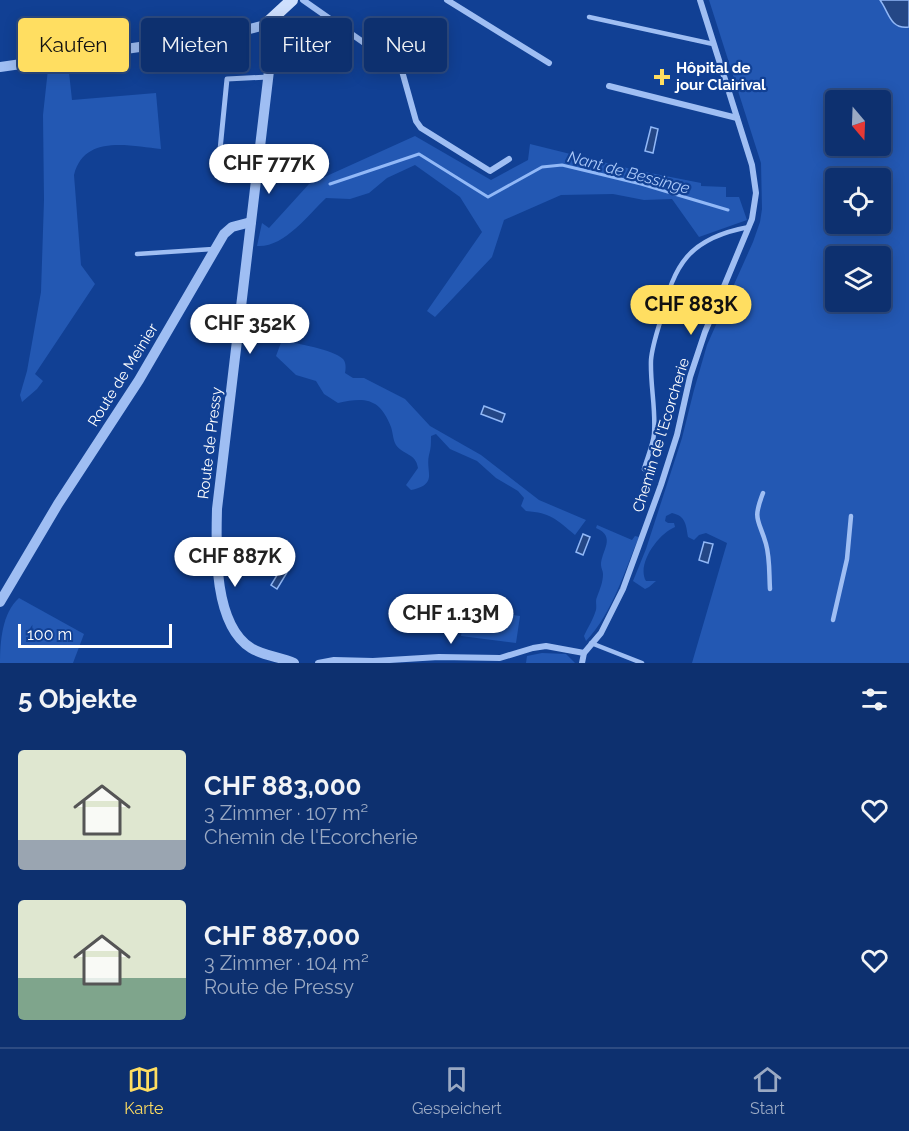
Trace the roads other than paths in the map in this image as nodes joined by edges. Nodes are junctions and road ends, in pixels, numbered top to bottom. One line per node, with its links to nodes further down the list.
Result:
1 (292, 0): 6 (main road)
2 (303, 0): 15 (street)
3 (447, 0): 9 (street)
4 (700, 0): 8 (street, Chemin de l'Ecorcherie)
5 (589, 17): 8 (lane)
6 (273, 18)
7 (261, 26): 10 (street)
8 (713, 44): 14 (street, Chemin de l'Ecorcherie)
9 (549, 63)
10 (0, 67)
11 (268, 72): 12 (street)
12 (268, 76): 16 (street); 17 (street)
13 (609, 86): 14 (street)
14 (736, 118): 20 (street, Chemin de l'Ecorcherie)
15 (509, 159)
16 (219, 160): 17 (street); 18 (street)
17 (258, 164): 19 (street)
18 (217, 176)
19 (251, 222): 21 (street, Route de Meinier); 31 (street, Route de Pressy)
20 (749, 227): 23 (lane); 29 (street, Chemin de l'Ecorcherie)
21 (215, 249): 22 (lane); 27 (street, Route de Meinier)
22 (137, 254)
23 (644, 469)
24 (763, 493): 26 (lane)
25 (851, 516): 28 (lane)
26 (770, 589)
27 (0, 602)
28 (833, 620)
29 (591, 643): 30 (street, Chemin de l'Ecorcherie); 34 (lane)
30 (584, 653): 32 (street); 33 (street, Chemin de l'Ecorcherie)
31 (294, 663)
32 (318, 663)
33 (582, 663)
34 (642, 663)

